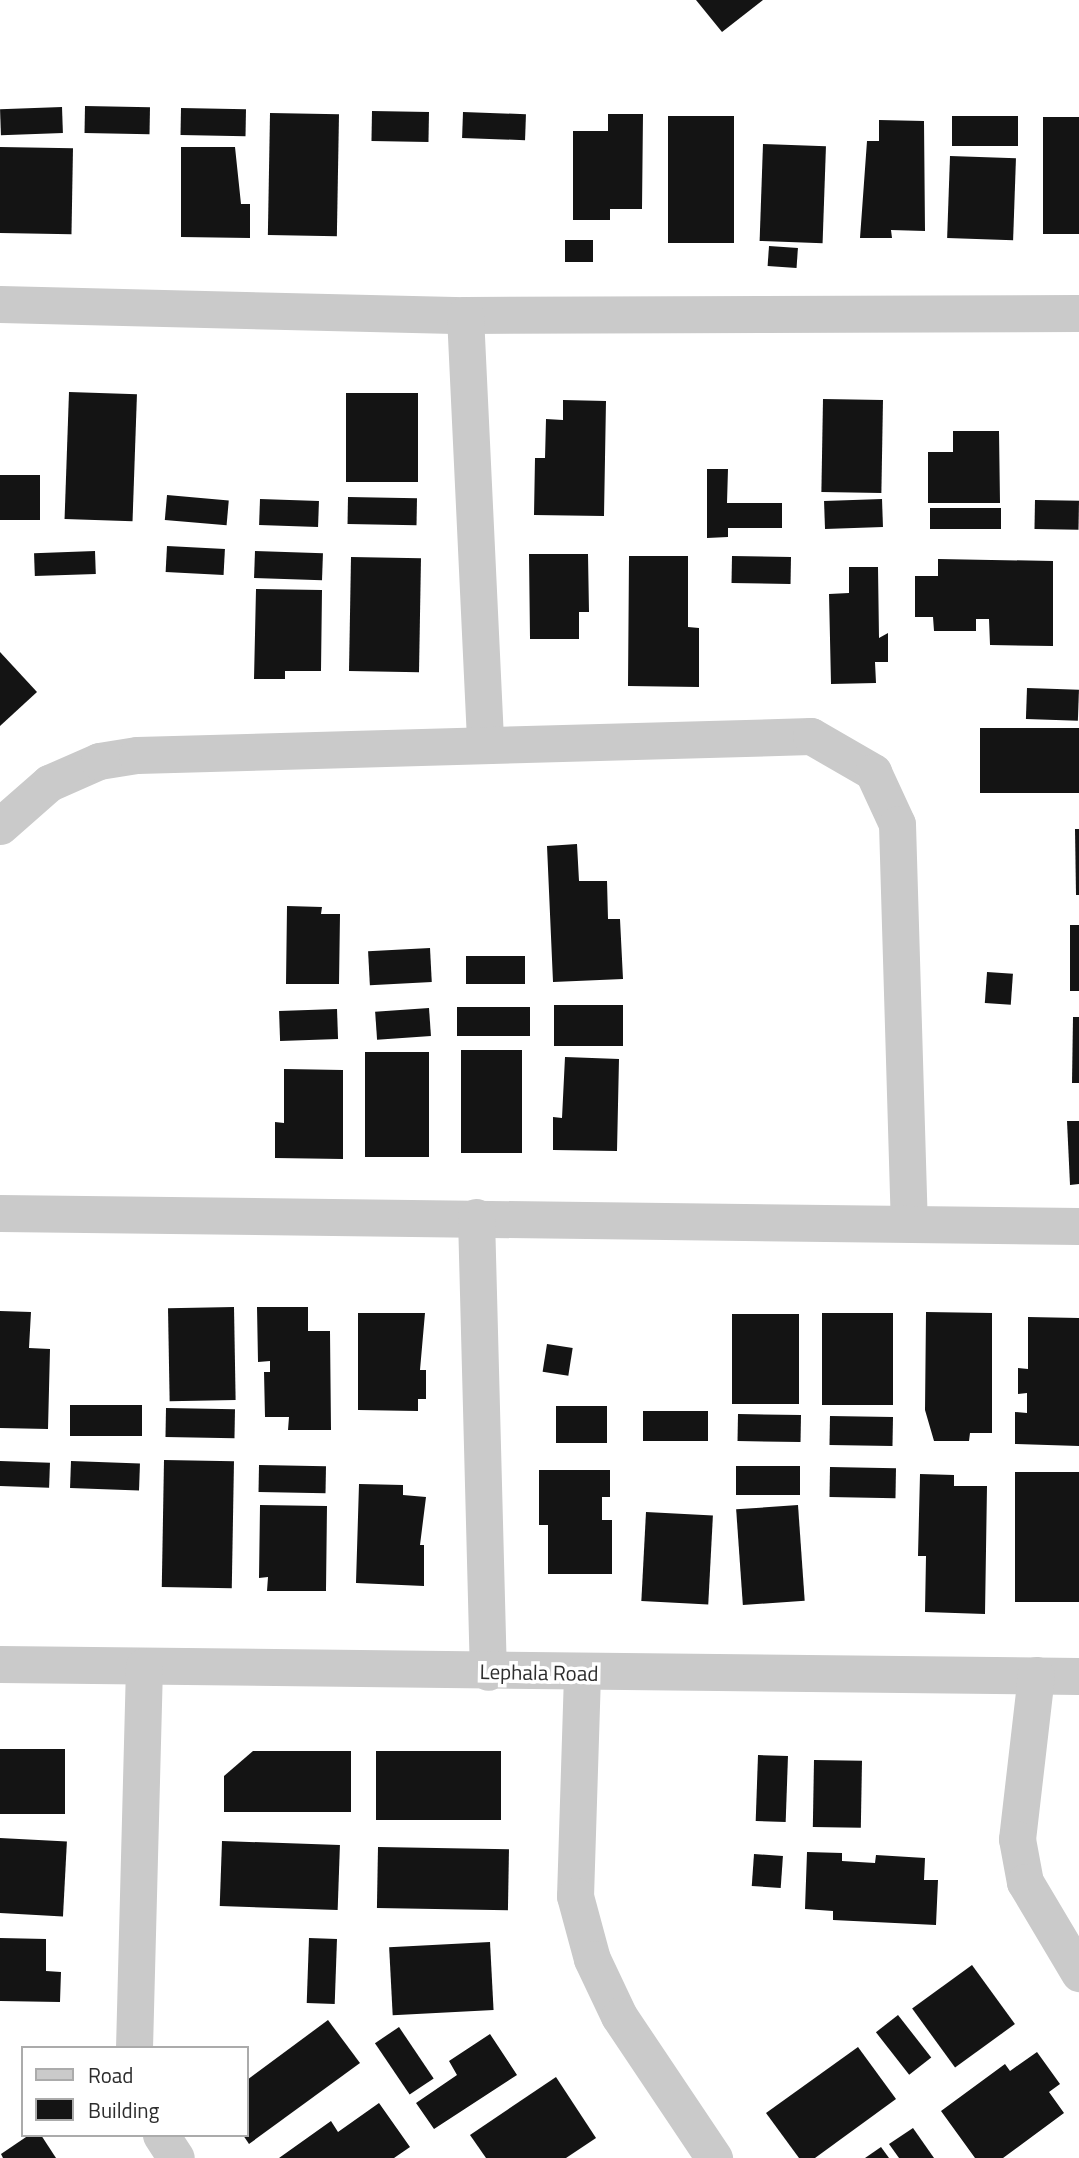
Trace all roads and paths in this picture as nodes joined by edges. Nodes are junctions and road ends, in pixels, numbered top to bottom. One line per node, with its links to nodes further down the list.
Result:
1 (0, 304): 3 (street)
2 (1079, 313): 3 (street)
3 (465, 315): 4 (street)
4 (485, 743): 5 (street); 8 (street)
5 (0, 827)
6 (0, 1213): 7 (street)
7 (476, 1217): 8 (street); 12 (street)
8 (909, 1222): 9 (street)
9 (1079, 1226)
10 (0, 1664): 11 (street, Lephala Road)
11 (144, 1666): 12 (street, Lephala Road); 17 (street)
12 (488, 1672): 13 (street, Lephala Road)
13 (582, 1674): 14 (street, Lephala Road); 20 (street)
14 (1036, 1675): 15 (street, Lephala Road); 16 (street)
15 (1079, 1676)
16 (1079, 1973)
17 (134, 2046)
18 (162, 2137): 19 (street)
19 (176, 2158)
20 (714, 2158)

